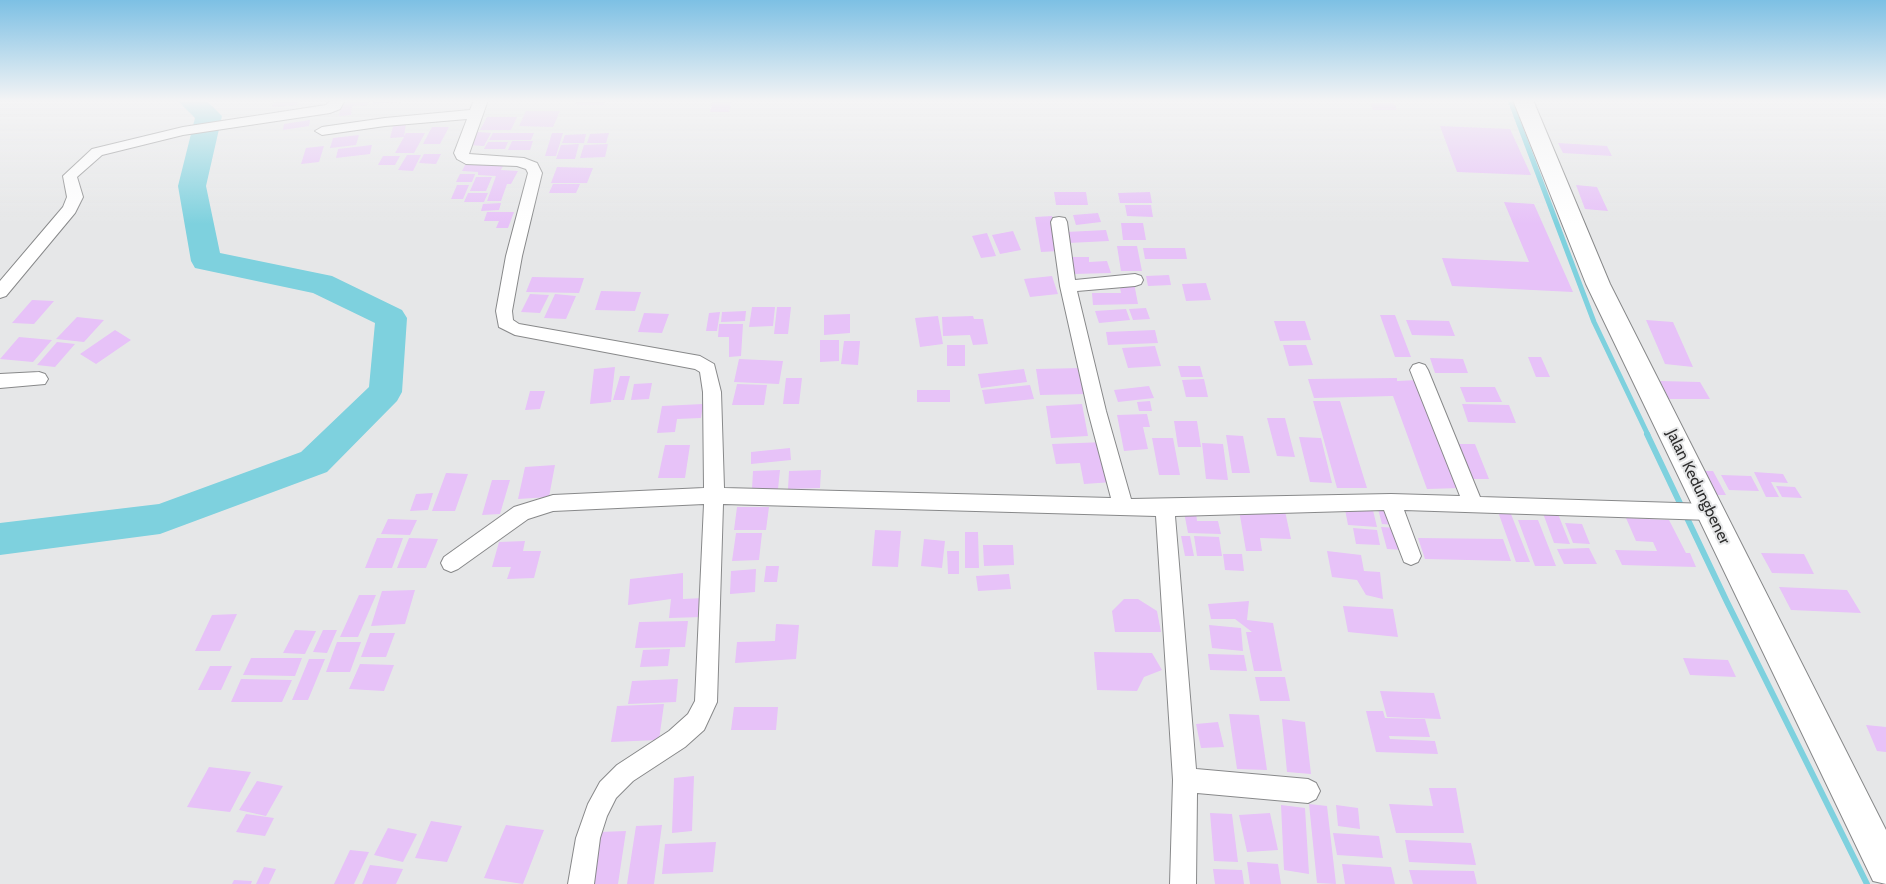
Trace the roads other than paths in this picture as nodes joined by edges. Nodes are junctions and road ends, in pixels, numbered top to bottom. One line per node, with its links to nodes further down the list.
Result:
1 (138, 141): 7 (street)
2 (466, 141): 11 (street)
3 (1541, 141): 16 (street, Jalan Kedungbener)
4 (1060, 222): 6 (street)
5 (1135, 280): 6 (street)
6 (1068, 286): 14 (street)
7 (0, 292)
8 (1420, 370): 13 (street)
9 (39, 379): 10 (street)
10 (0, 381)
11 (714, 496): 14 (street); 18 (street); 22 (street)
12 (1391, 502): 13 (street); 15 (street); 17 (street)
13 (1472, 503): 16 (street)
14 (1123, 507): 15 (street)
15 (1165, 508): 19 (street)
16 (1703, 512): 21 (street, Jalan Kedungbener)
17 (1411, 556)
18 (451, 563)
19 (1185, 780): 20 (street); 23 (street)
20 (1308, 792)
21 (1886, 868)
22 (581, 884)
23 (1183, 884)

